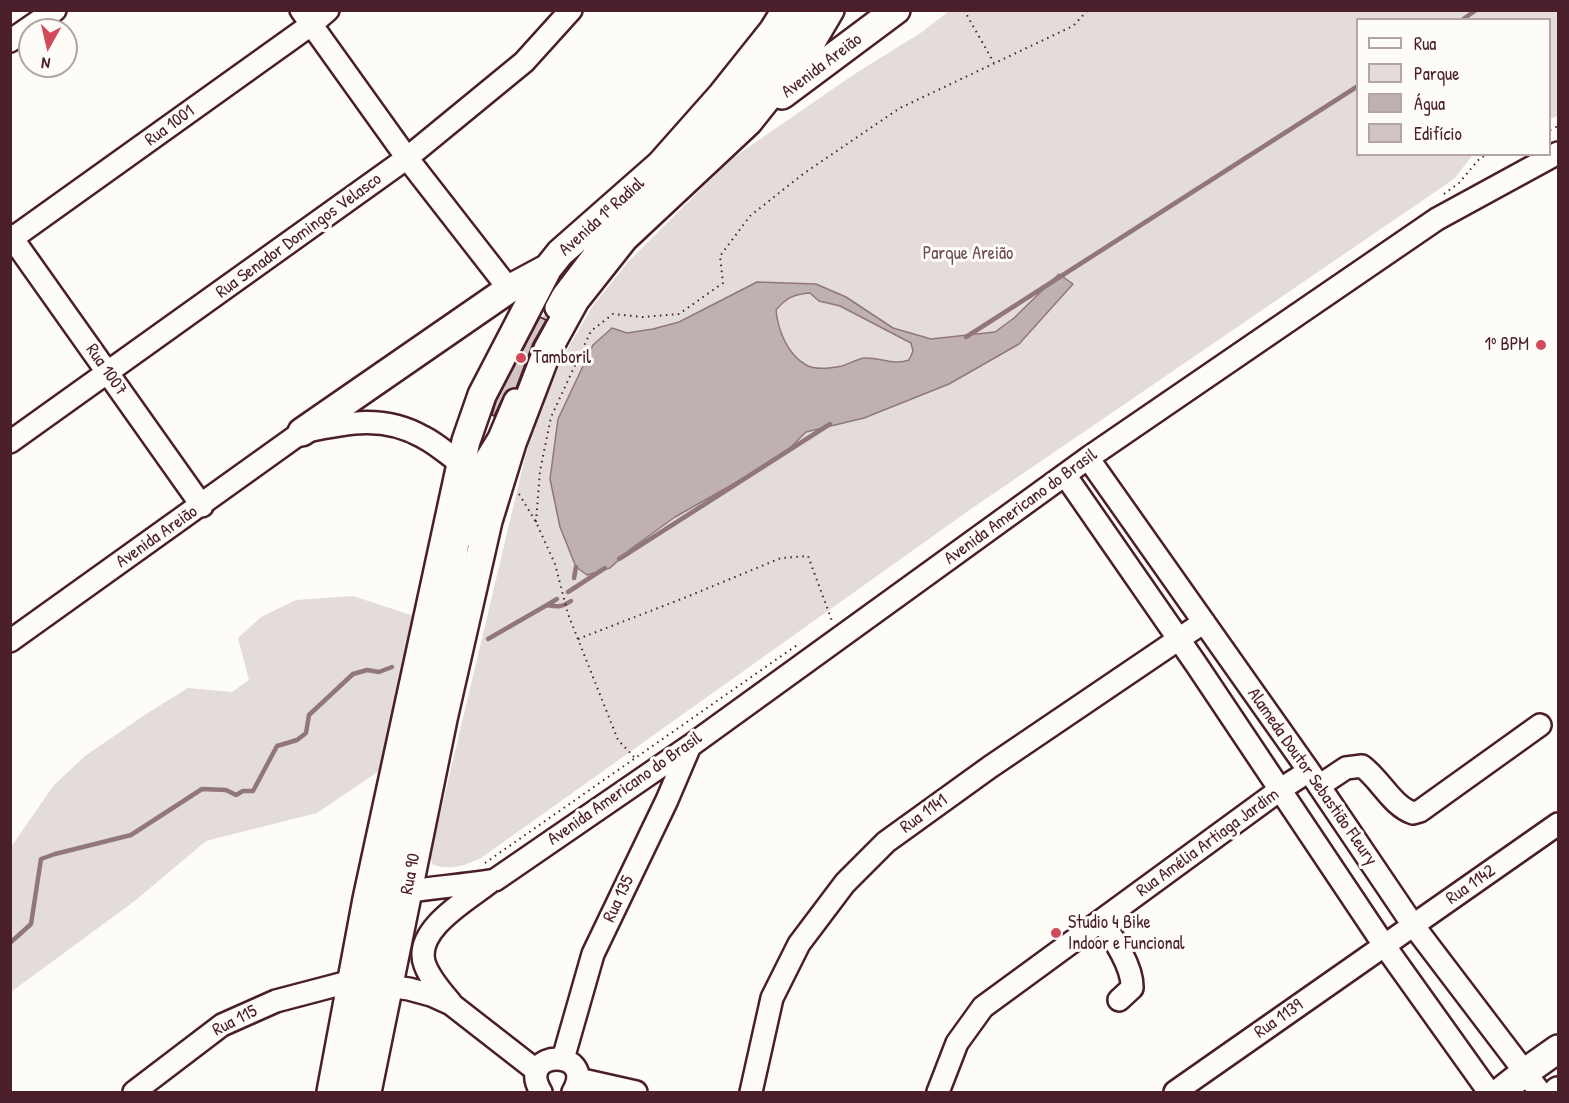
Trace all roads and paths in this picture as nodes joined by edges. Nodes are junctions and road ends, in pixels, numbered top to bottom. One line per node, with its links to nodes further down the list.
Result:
1 (55, 10): 11 (street)
2 (328, 10): 10 (street, Rua 1001)
3 (571, 10): 15 (street, Rua Senador Domingos Velasco)
4 (786, 10): 17 (main road, Avenida 1ª Radial)
5 (808, 10): 42 (street)
6 (830, 10): 13 (main road, Avenida 1ª Radial)
7 (896, 10): 13 (main road, Avenida Areião)
8 (964, 10): 12 (path)
9 (1088, 10): 12 (path)
10 (307, 17): 15 (street); 16 (street, Rua 1001)
11 (10, 42)
12 (994, 63): 27 (path)
13 (748, 122): 33 (main road, Avenida 1ª Radial)
14 (1558, 153): 22 (street, Avenida Americano do Brasil)
15 (407, 158): 18 (street); 19 (street, Rua Senador Domingos Velasco)
16 (11, 238): 19 (street, Rua 1007)
17 (548, 268): 18 (main road); 23 (main road, Avenida 1ª Radial)
18 (509, 289): 20 (main road)
19 (108, 373): 21 (street, Rua Senador Domingos Velasco); 26 (street, Rua 1007)
20 (302, 432): 23 (street); 26 (street, Avenida Areião)
21 (10, 442)
22 (1088, 458): 24 (street, Avenida Americano do Brasil); 29 (street, Alameda Doutor Sebastião Fleury)
23 (461, 464): 34 (main road, Avenida 1ª Radial)
24 (1065, 475): 31 (street, Alameda Doutor Sebastião Fleury); 36 (street, Avenida Americano do Brasil)
25 (519, 494): 27 (path)
26 (202, 506): 32 (street, Avenida Areião)
27 (536, 522): 30 (path)
28 (832, 621): 30 (path)
29 (1204, 622): 31 (street, Rua 1141); 38 (street, Alameda Doutor Sebastião Fleury)
30 (578, 639): 37 (path)
31 (1179, 639): 39 (street, Alameda Doutor Sebastião Fleury); 60 (street, Rua 1141)
32 (10, 641)
33 (458, 656): 42 (main road, Rua 90)
34 (418, 664): 42 (main road, Rua 90)
35 (1540, 725): 38 (street, Rua Amélia Artiaga Jardim)
36 (690, 746): 41 (street, Avenida Americano do Brasil); 50 (street, Rua 135)
37 (635, 758)
38 (1314, 779): 39 (street, Rua Amélia Artiaga Jardim); 44 (street, Alameda Doutor Sebastião Fleury)
39 (1281, 789): 43 (street, Rua Amélia Artiaga Jardim); 45 (street, Alameda Doutor Sebastião Fleury)
40 (1558, 824): 44 (street, Rua 1142)
41 (495, 879): 42 (street, Avenida Americano do Brasil); 48 (street, Avenida Americano do Brasil)
42 (388, 895): 46 (main road, Rua 90); 46 (main road, Rua 90)
43 (1101, 922): 47 (street); 61 (street, Rua Amélia Artiaga Jardim)
44 (1413, 925): 45 (street, Rua 1142); 52 (street, Alameda Doutor Sebastião Fleury)
45 (1384, 945): 62 (street, Rua 1139); 63 (street, Alameda Doutor Sebastião Fleury)
46 (370, 983): 48 (street); 54 (street, Rua 115); 55 (main road, Rua 90); 56 (street); 57 (main road, Rua 90)
47 (1119, 1000)
48 (451, 1004): 51 (street)
49 (1558, 1049): 52 (main road)
50 (563, 1059): 51 (street); 53 (street)
51 (537, 1071): 58 (street)
52 (1532, 1083): 64 (main road)
53 (575, 1086): 59 (street)
54 (134, 1092)
55 (331, 1092)
56 (346, 1092)
57 (367, 1092)
58 (541, 1092)
59 (636, 1092)
60 (751, 1092)
61 (938, 1092)
62 (1175, 1092)
63 (1489, 1092)
64 (1500, 1092)

